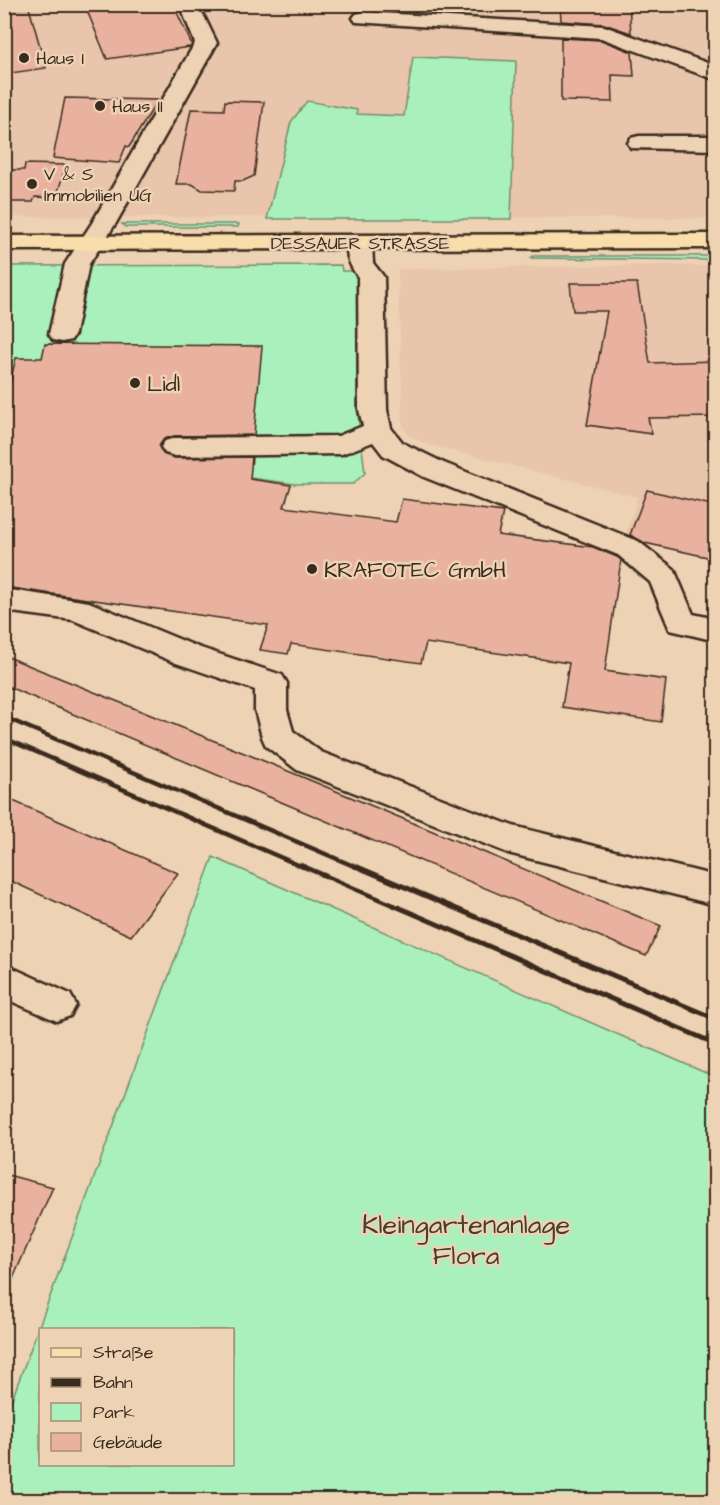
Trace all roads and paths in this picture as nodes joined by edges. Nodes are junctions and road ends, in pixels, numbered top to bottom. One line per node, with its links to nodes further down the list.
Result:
1 (192, 9): 8 (lane)
2 (363, 18): 3 (lane)
3 (716, 74)
4 (639, 142): 5 (lane)
5 (716, 143)
6 (716, 241): 9 (main road, DESSAUER STRASSE)
7 (4, 243): 8 (main road, DESSAUER STRASSE)
8 (89, 243): 9 (main road, DESSAUER STRASSE); 10 (lane)
9 (360, 243): 11 (lane)
10 (62, 334)
11 (378, 430): 12 (lane); 14 (lane)
12 (175, 447)
13 (4, 600): 15 (lane)
14 (716, 630)
15 (716, 891)
16 (4, 980): 17 (lane)
17 (57, 1005)

